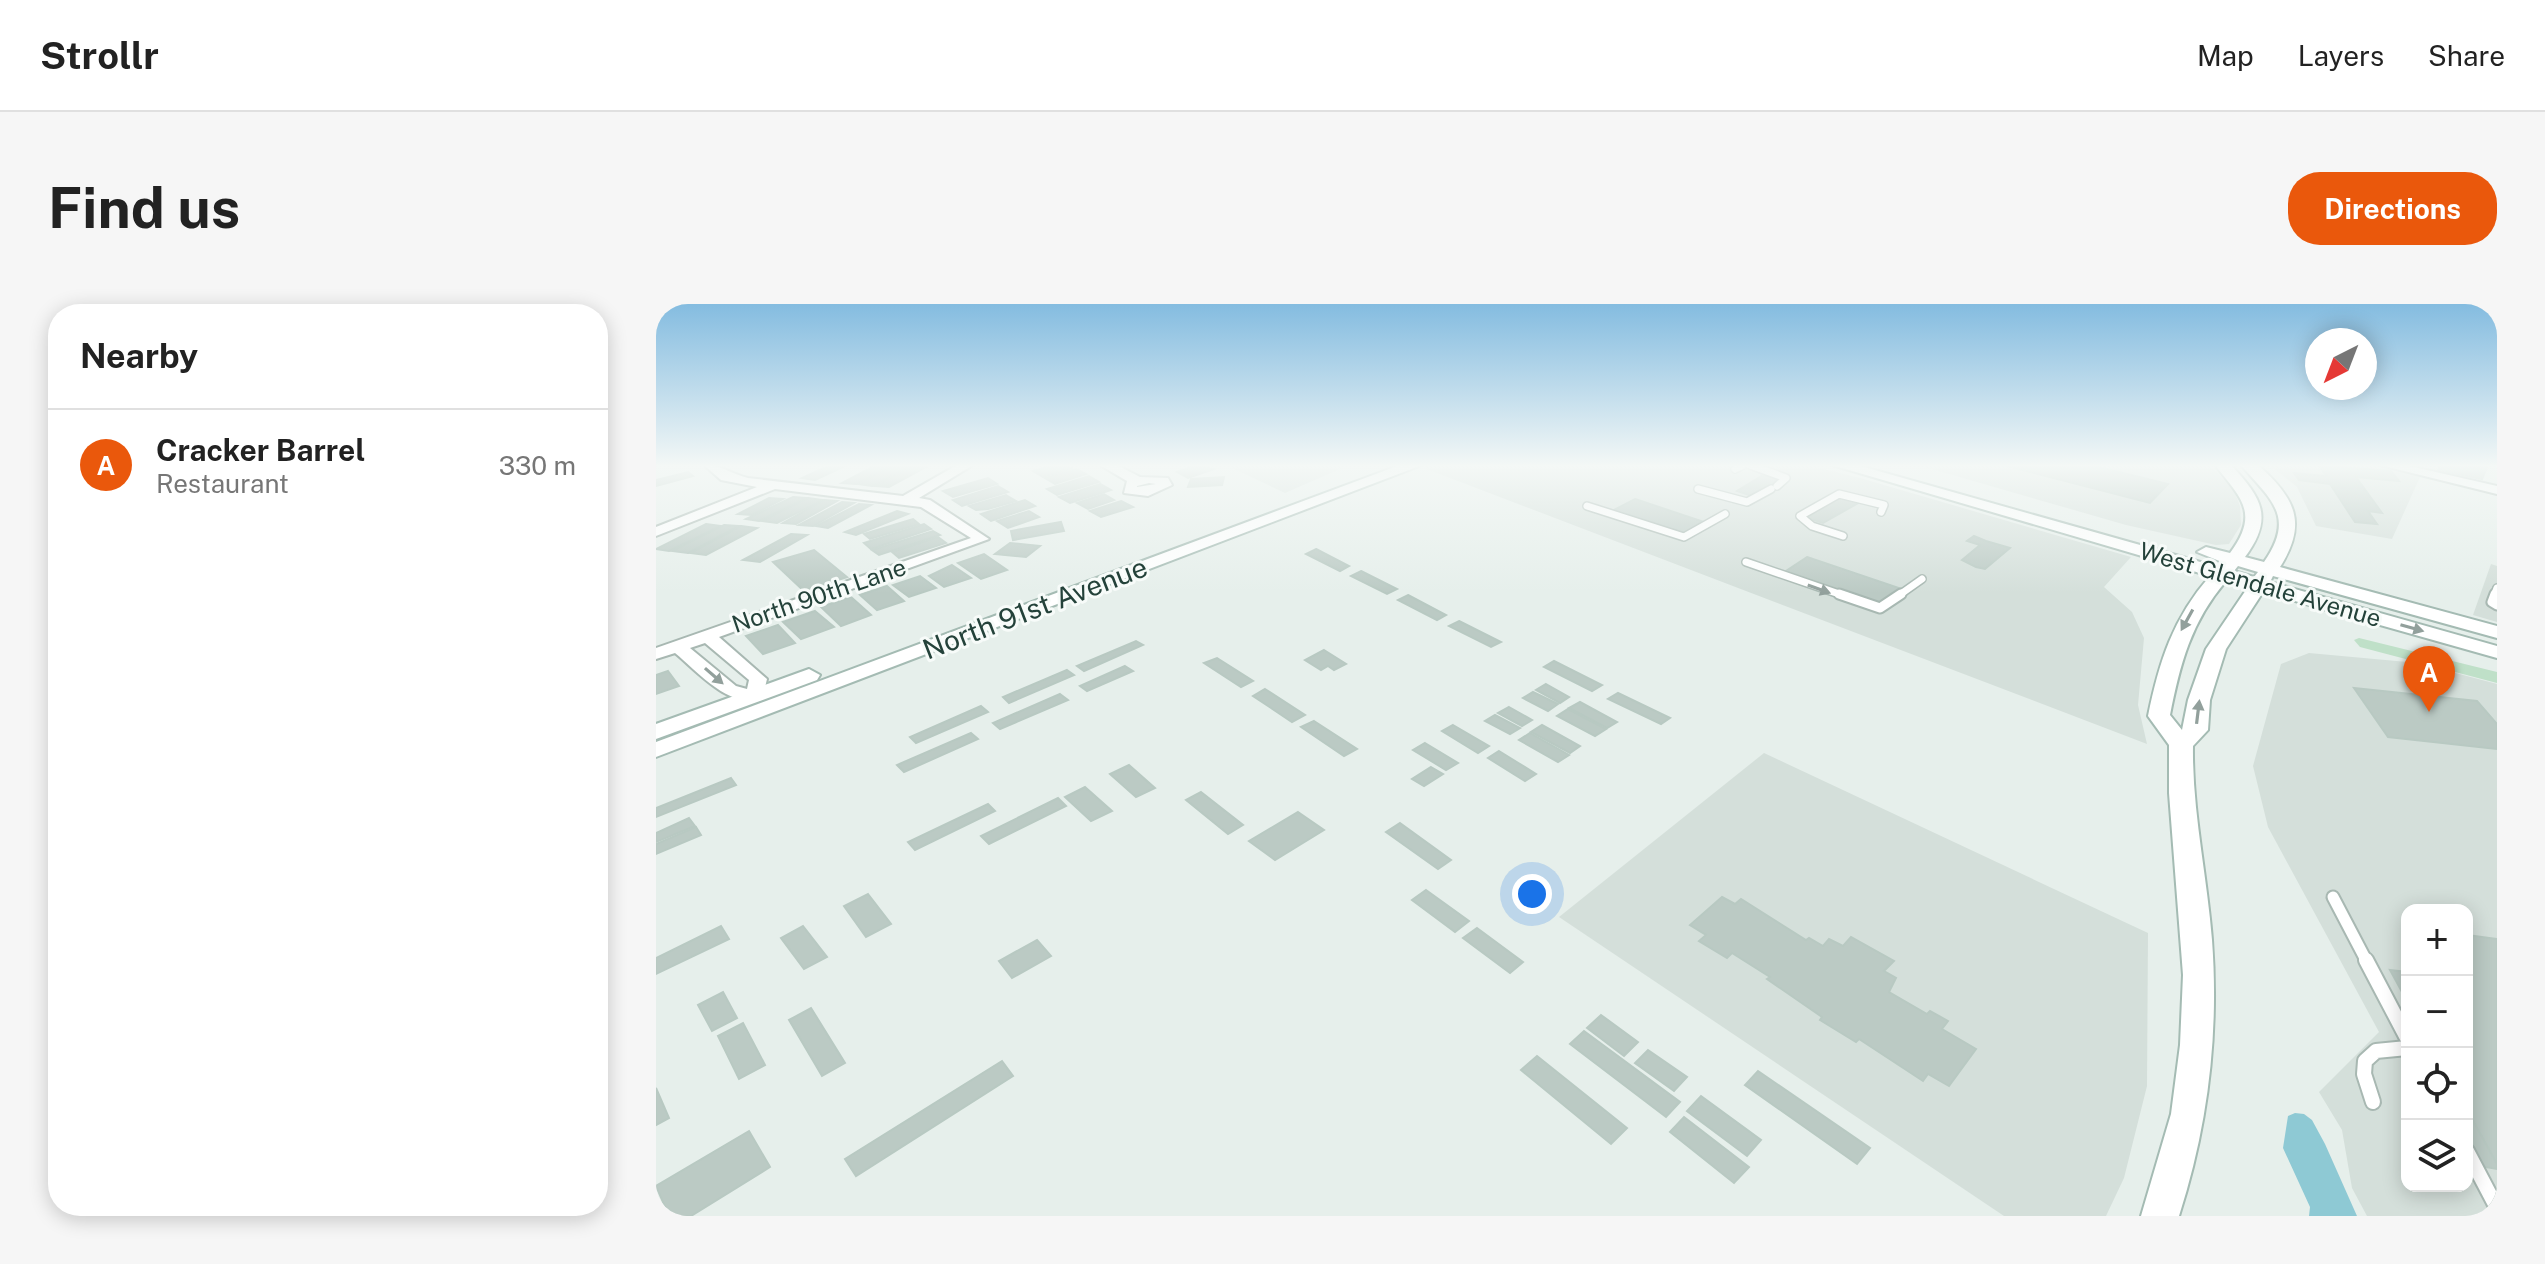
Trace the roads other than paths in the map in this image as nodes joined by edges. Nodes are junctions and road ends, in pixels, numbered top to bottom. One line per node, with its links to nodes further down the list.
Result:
1 (717, 508): 14 (street)
2 (932, 508): 23 (street, North 90th Lane)
3 (1263, 508): 27 (main road, North 91st Avenue)
4 (1302, 508): 31 (main road, North 91st Avenue)
5 (1591, 508): 13 (lane)
6 (1815, 508): 15 (lane)
7 (1883, 508): 12 (lane)
8 (2001, 508): 17 (main road, West Glendale Avenue)
9 (2040, 508): 17 (main road, West Glendale Avenue)
10 (2256, 508): 17 (main road)
11 (2282, 508): 18 (main road)
12 (1881, 512)
13 (1725, 514)
14 (656, 532)
15 (1843, 536)
16 (1746, 562): 19 (lane, one-way to 19)
17 (2228, 567): 18 (main road, West Glendale Avenue); 30 (main road, one-way to 30)
18 (2262, 576): 22 (main road, West Glendale Avenue); 25 (main road, West Glendale Avenue, one-way to 25); 30 (main road, one-way to 18)
19 (1922, 579)
20 (2497, 588): 21 (lane)
21 (2497, 605)
22 (2497, 632)
23 (706, 635): 24 (street, North 90th Lane); 27 (street)
24 (677, 646): 26 (street, North 90th Lane); 27 (street, one-way to 27)
25 (2497, 652)
26 (656, 654)
27 (755, 696): 28 (main road, North 91st Avenue); 29 (main road)
28 (656, 732)
29 (656, 743)
30 (2181, 744): 38 (main road)
31 (656, 750)
32 (2333, 897): 33 (lane)
33 (2401, 1027)
34 (2401, 1049): 35 (lane)
35 (2373, 1102)
36 (2473, 1162): 37 (lane)
37 (2497, 1208)
38 (2160, 1216)

